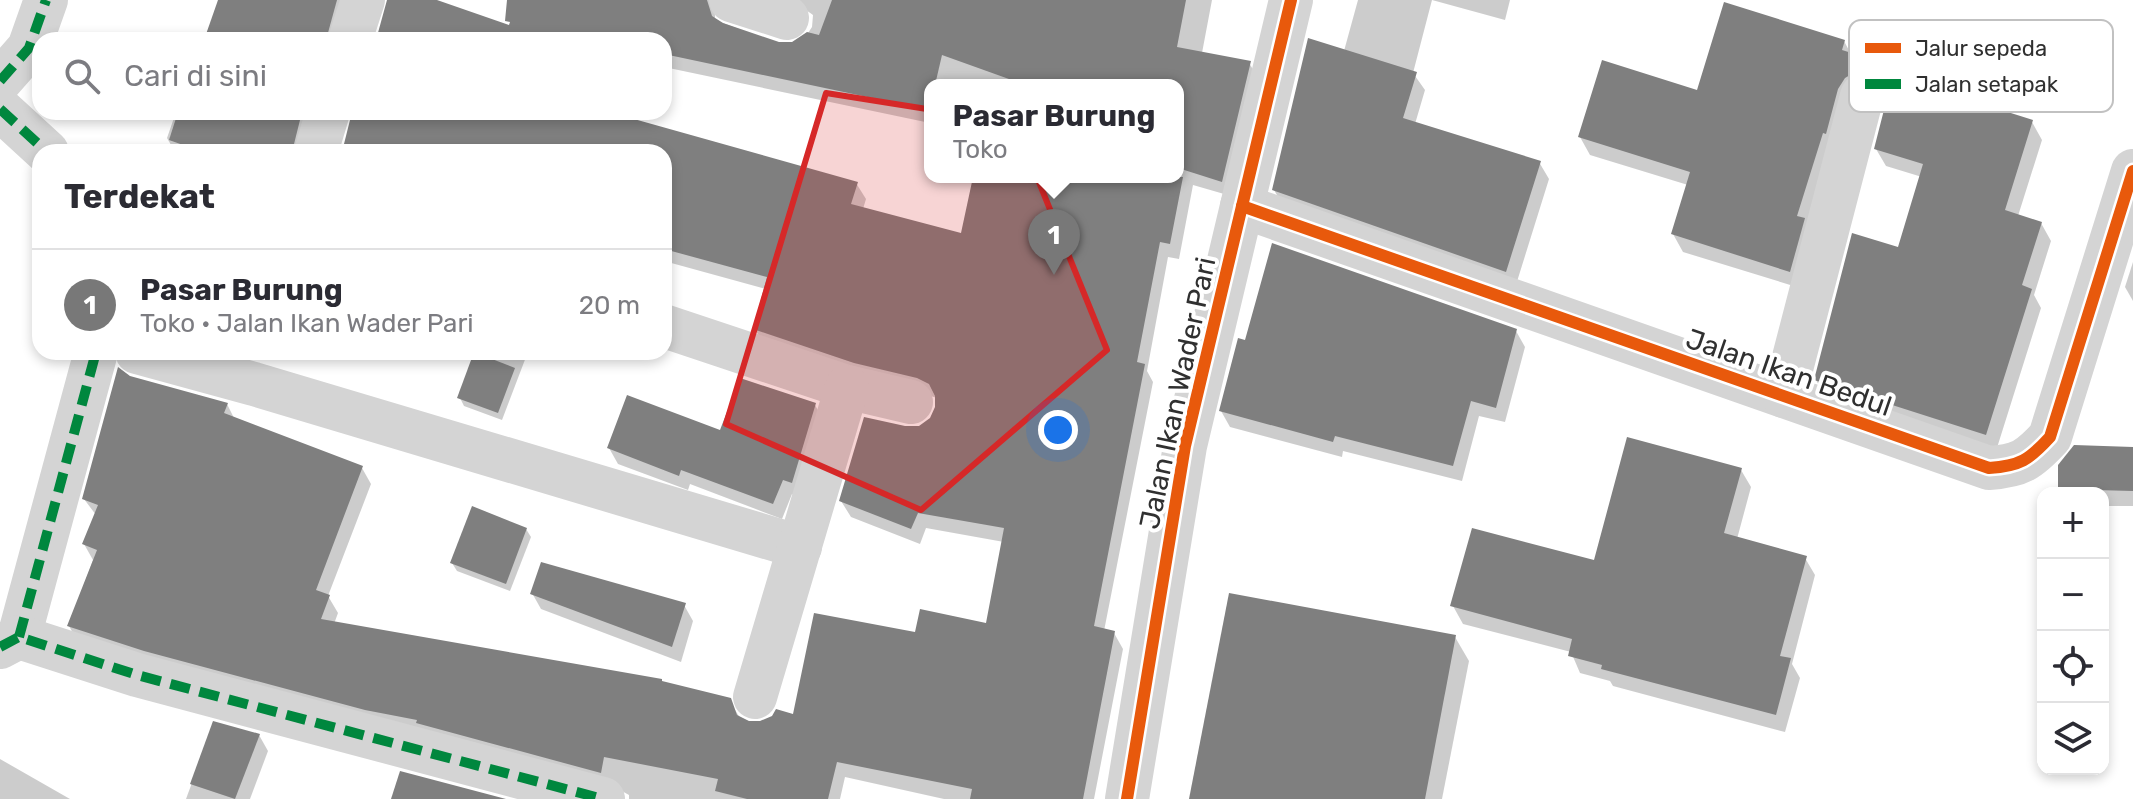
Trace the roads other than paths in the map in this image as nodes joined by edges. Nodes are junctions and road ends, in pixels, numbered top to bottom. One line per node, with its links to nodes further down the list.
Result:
1 (46, 0): 6 (street)
2 (363, 0): 7 (street)
3 (731, 0): 5 (street)
4 (1291, 0): 16 (street, Jalan Ikan Wader Pari)
5 (787, 18)
6 (35, 32)
7 (353, 32)
8 (32, 40): 9 (street)
9 (0, 81)
10 (0, 109): 13 (street)
11 (1858, 112): 22 (street)
12 (326, 120): 14 (street)
13 (38, 144)
14 (318, 144)
15 (2133, 171): 22 (street, Jalan Ikan Bedul)
16 (1242, 206): 22 (street, Jalan Ikan Bedul); 28 (street, Jalan Ikan Wader Pari)
17 (672, 329): 21 (street)
18 (94, 360): 25 (street)
19 (198, 360): 20 (street)
20 (259, 368): 24 (street)
21 (847, 387): 23 (street); 24 (street)
22 (1784, 396)
23 (911, 402)
24 (800, 547): 26 (street)
25 (9, 642): 27 (street)
26 (755, 697)
27 (603, 799)
28 (1127, 799)

